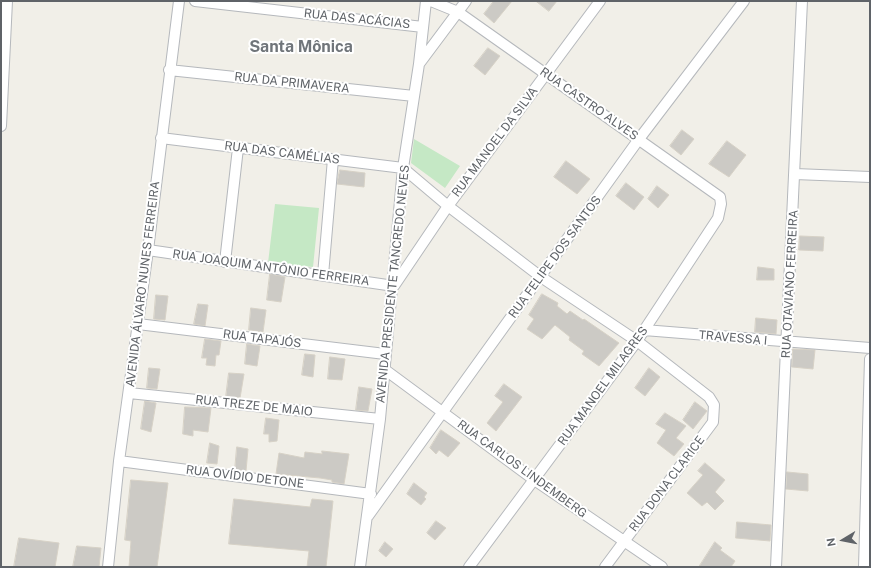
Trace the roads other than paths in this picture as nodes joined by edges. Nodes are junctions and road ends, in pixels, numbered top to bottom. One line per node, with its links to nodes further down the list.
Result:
1 (7, 1): 16 (street)
2 (179, 1): 13 (street, AVENIDA ÁLVARO NUNES FERREIRA)
3 (195, 1): 11 (street, RUA DAS ACÁCIAS)
4 (426, 1): 11 (street, AVENIDA PRESIDENTE TANCREDO NEVES)
5 (431, 1): 10 (street, RUA CASTRO ALVES)
6 (466, 1): 10 (street)
7 (600, 1): 14 (street, RUA MANOEL DA SILVA)
8 (802, 1): 22 (street, RUA OTAVIANO FERREIRA)
9 (740, 2): 18 (street, RUA FELIPE DOS SANTOS)
10 (458, 12): 12 (street); 14 (street, RUA CASTRO ALVES)
11 (424, 27): 12 (street, AVENIDA PRESIDENTE TANCREDO NEVES)
12 (419, 64): 15 (street, AVENIDA PRESIDENTE TANCREDO NEVES)
13 (169, 70): 15 (street, RUA DA PRIMAVERA); 17 (street, AVENIDA ÁLVARO NUNES FERREIRA)
14 (546, 74): 18 (street, RUA CASTRO ALVES); 25 (street, RUA MANOEL DA SILVA)
15 (414, 96): 21 (street, AVENIDA PRESIDENTE TANCREDO NEVES)
16 (1, 126)
17 (161, 138): 19 (street, RUA DAS CAMÉLIAS); 26 (street, AVENIDA ÁLVARO NUNES FERREIRA)
18 (639, 139): 24 (street, RUA CASTRO ALVES); 29 (street, RUA FELIPE DOS SANTOS)
19 (238, 148): 20 (street, RUA DAS CAMÉLIAS); 27 (street)
20 (333, 159): 21 (street, RUA DAS CAMÉLIAS); 28 (street)
21 (403, 168): 25 (street); 30 (street, AVENIDA PRESIDENTE TANCREDO NEVES)
22 (795, 174): 23 (street); 34 (street, RUA OTAVIANO FERREIRA)
23 (870, 177)
24 (720, 197): 32 (street, RUA MANOEL MILAGRES)
25 (448, 206): 29 (street); 30 (street, RUA MANOEL DA SILVA)
26 (148, 250): 27 (street, RUA JOAQUIM ANTÔNIO FERREIRA); 31 (street, AVENIDA ÁLVARO NUNES FERREIRA)
27 (225, 262): 28 (street, RUA JOAQUIM ANTÔNIO FERREIRA)
28 (323, 276): 30 (street, RUA JOAQUIM ANTÔNIO FERREIRA)
29 (542, 276): 33 (street); 40 (street, RUA FELIPE DOS SANTOS)
30 (394, 286): 36 (street, AVENIDA PRESIDENTE TANCREDO NEVES)
31 (138, 324): 36 (street, RUA TAPAJÓS); 39 (street, AVENIDA ÁLVARO NUNES FERREIRA)
32 (644, 330): 33 (street, RUA MANOEL MILAGRES); 34 (street, TRAVESSA I)
33 (637, 341): 43 (street, RUA MANOEL MILAGRES); 46 (street, RUA DONA CLARICE)
34 (787, 342): 35 (street, TRAVESSA I); 53 (street, RUA OTAVIANO FERREIRA)
35 (870, 348)
36 (385, 354): 38 (street, AVENIDA PRESIDENTE TANCREDO NEVES)
37 (870, 359): 54 (street)
38 (384, 369): 40 (street, RUA CARLOS LINDEMBERG); 41 (street, AVENIDA PRESIDENTE TANCREDO NEVES)
39 (129, 393): 41 (street, RUA TREZE DE MAIO); 42 (street, AVENIDA ÁLVARO NUNES FERREIRA)
40 (443, 411): 43 (street, RUA CARLOS LINDEMBERG); 45 (street, RUA FELIPE DOS SANTOS)
41 (380, 419): 44 (street, AVENIDA PRESIDENTE TANCREDO NEVES)
42 (119, 461): 44 (street, RUA OVÍDIO DETONE); 48 (street, AVENIDA ÁLVARO NUNES FERREIRA)
43 (534, 479): 46 (street, RUA CARLOS LINDEMBERG); 50 (street, RUA MANOEL MILAGRES)
44 (371, 494): 45 (street, AVENIDA PRESIDENTE TANCREDO NEVES)
45 (368, 516): 47 (street, AVENIDA PRESIDENTE TANCREDO NEVES)
46 (624, 540): 51 (street, RUA DONA CLARICE); 52 (street, RUA CARLOS LINDEMBERG)
47 (360, 564): 49 (street)
48 (108, 567)
49 (369, 567)
50 (469, 567)
51 (605, 567)
52 (662, 567)
53 (776, 567)
54 (864, 567)

